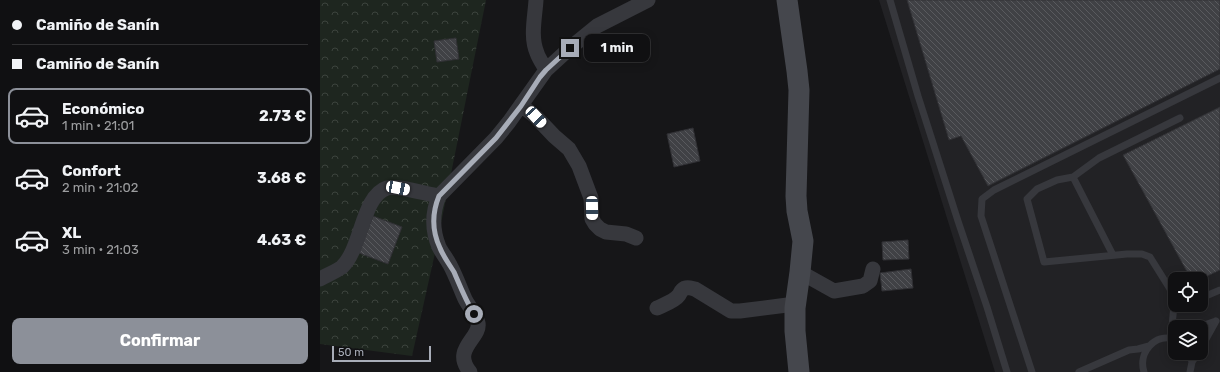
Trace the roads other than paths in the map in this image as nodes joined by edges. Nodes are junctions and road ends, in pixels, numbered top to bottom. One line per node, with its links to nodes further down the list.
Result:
1 (536, 0): 5 (street)
2 (648, 0): 5 (street)
3 (787, 0): 14 (street)
4 (890, 0): 29 (lane)
5 (546, 70): 7 (street)
6 (1220, 78): 30 (lane)
7 (521, 106): 10 (street); 11 (street)
8 (1180, 118): 9 (lane)
9 (1073, 177): 12 (lane); 12 (lane)
10 (439, 196): 15 (street); 27 (street)
11 (636, 238)
12 (1113, 255): 16 (lane)
13 (873, 269): 14 (street)
14 (800, 272): 19 (street)
15 (320, 279)
16 (1168, 286)
17 (1220, 290): 18 (lane)
18 (1208, 295)
19 (795, 304): 20 (street); 28 (street)
20 (657, 308)
21 (1218, 320): 22 (lane); 23 (lane)
22 (1208, 324)
23 (1208, 336)
24 (1168, 338): 25 (lane)
25 (1149, 346): 31 (lane); 32 (lane)
26 (1192, 362): 33 (lane)
27 (470, 372)
28 (799, 372)
29 (1007, 372)
30 (1032, 372)
31 (1079, 372)
32 (1144, 372)
33 (1190, 372)

